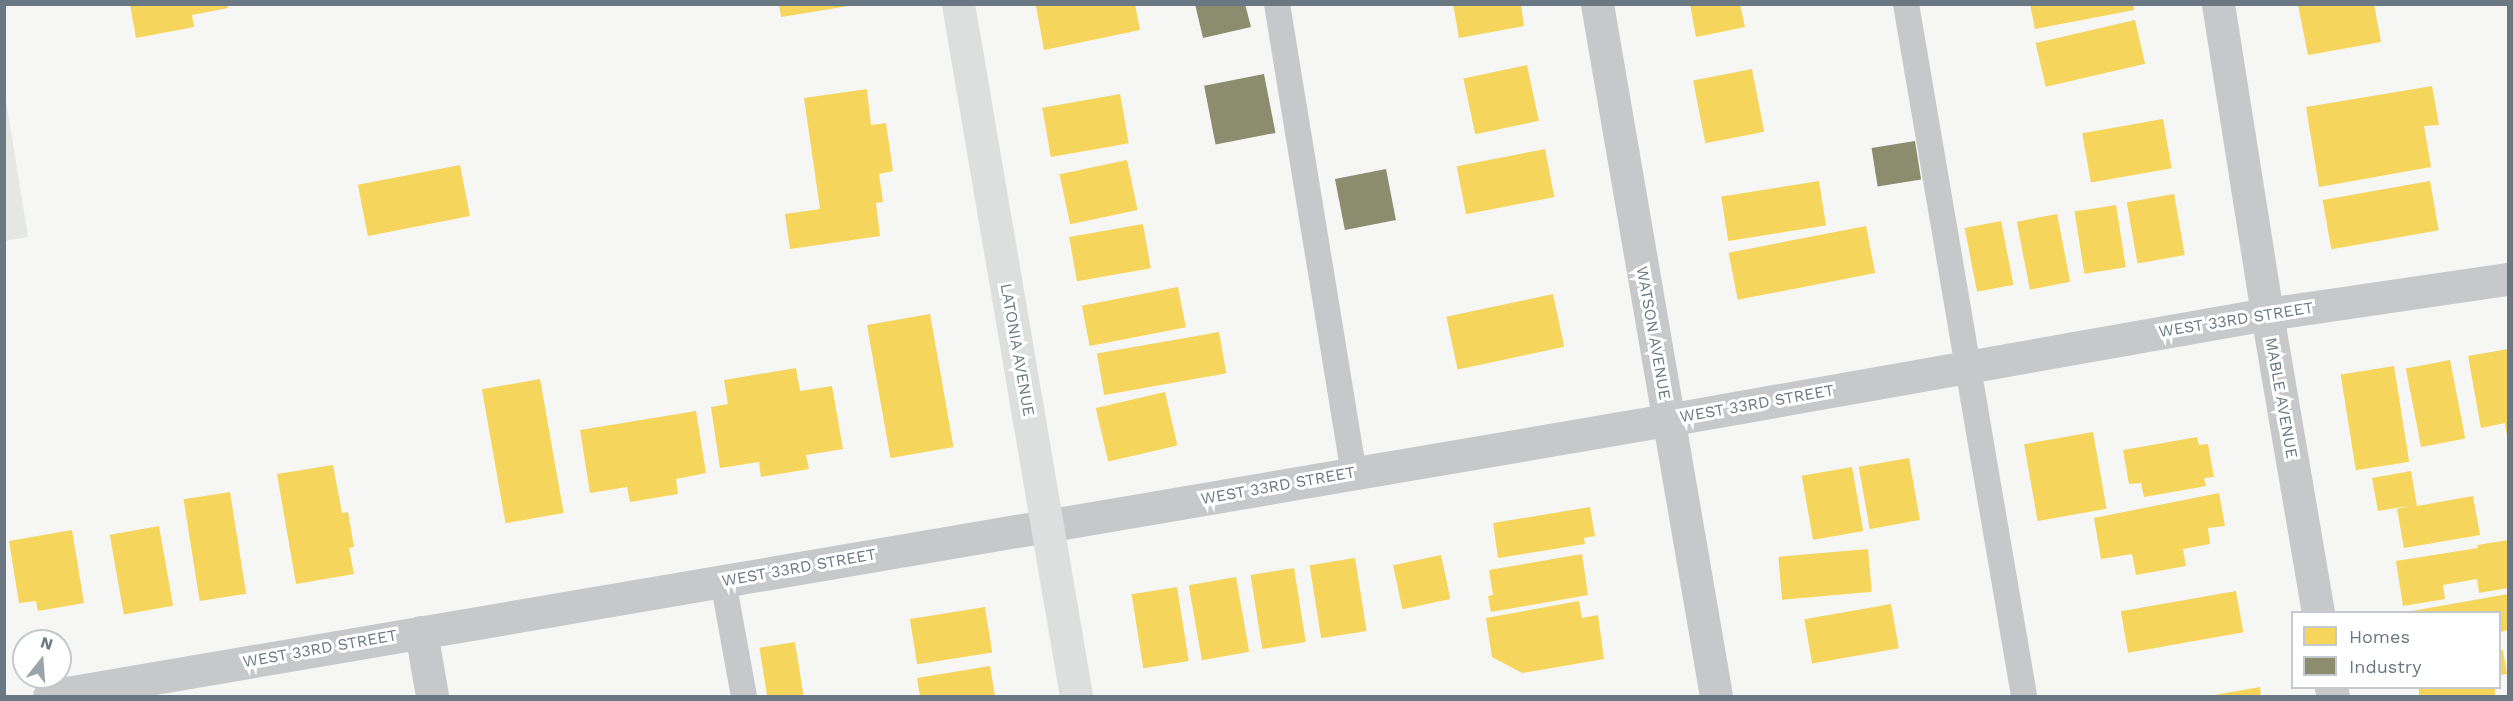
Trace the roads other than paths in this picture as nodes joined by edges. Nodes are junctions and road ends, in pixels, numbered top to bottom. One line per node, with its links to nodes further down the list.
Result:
1 (958, 4): 11 (street, LATONIA AVENUE)
2 (1277, 4): 10 (lane)
3 (1597, 4): 9 (street, WATSON AVENUE)
4 (1906, 4): 8 (lane)
5 (2218, 4): 7 (street, MABLE AVENUE)
6 (2508, 279): 7 (street, WEST 33RD STREET)
7 (2267, 314): 8 (street, WEST 33RD STREET); 13 (street, MABLE AVENUE)
8 (1969, 366): 9 (street, WEST 33RD STREET); 21 (lane)
9 (1667, 420): 10 (street, WEST 33RD STREET); 20 (street, WATSON AVENUE)
10 (1354, 473): 11 (street, WEST 33RD STREET)
11 (1047, 525): 12 (street, WEST 33RD STREET); 19 (street, LATONIA AVENUE)
12 (723, 580): 14 (street, WEST 33RD STREET); 18 (lane)
13 (2318, 611)
14 (421, 632): 15 (street, WEST 33RD STREET); 17 (street)
15 (125, 690): 16 (street, WEST 33RD STREET)
16 (49, 696)
17 (432, 696)
18 (744, 696)
19 (1076, 696)
20 (1716, 696)
21 (2024, 696)

